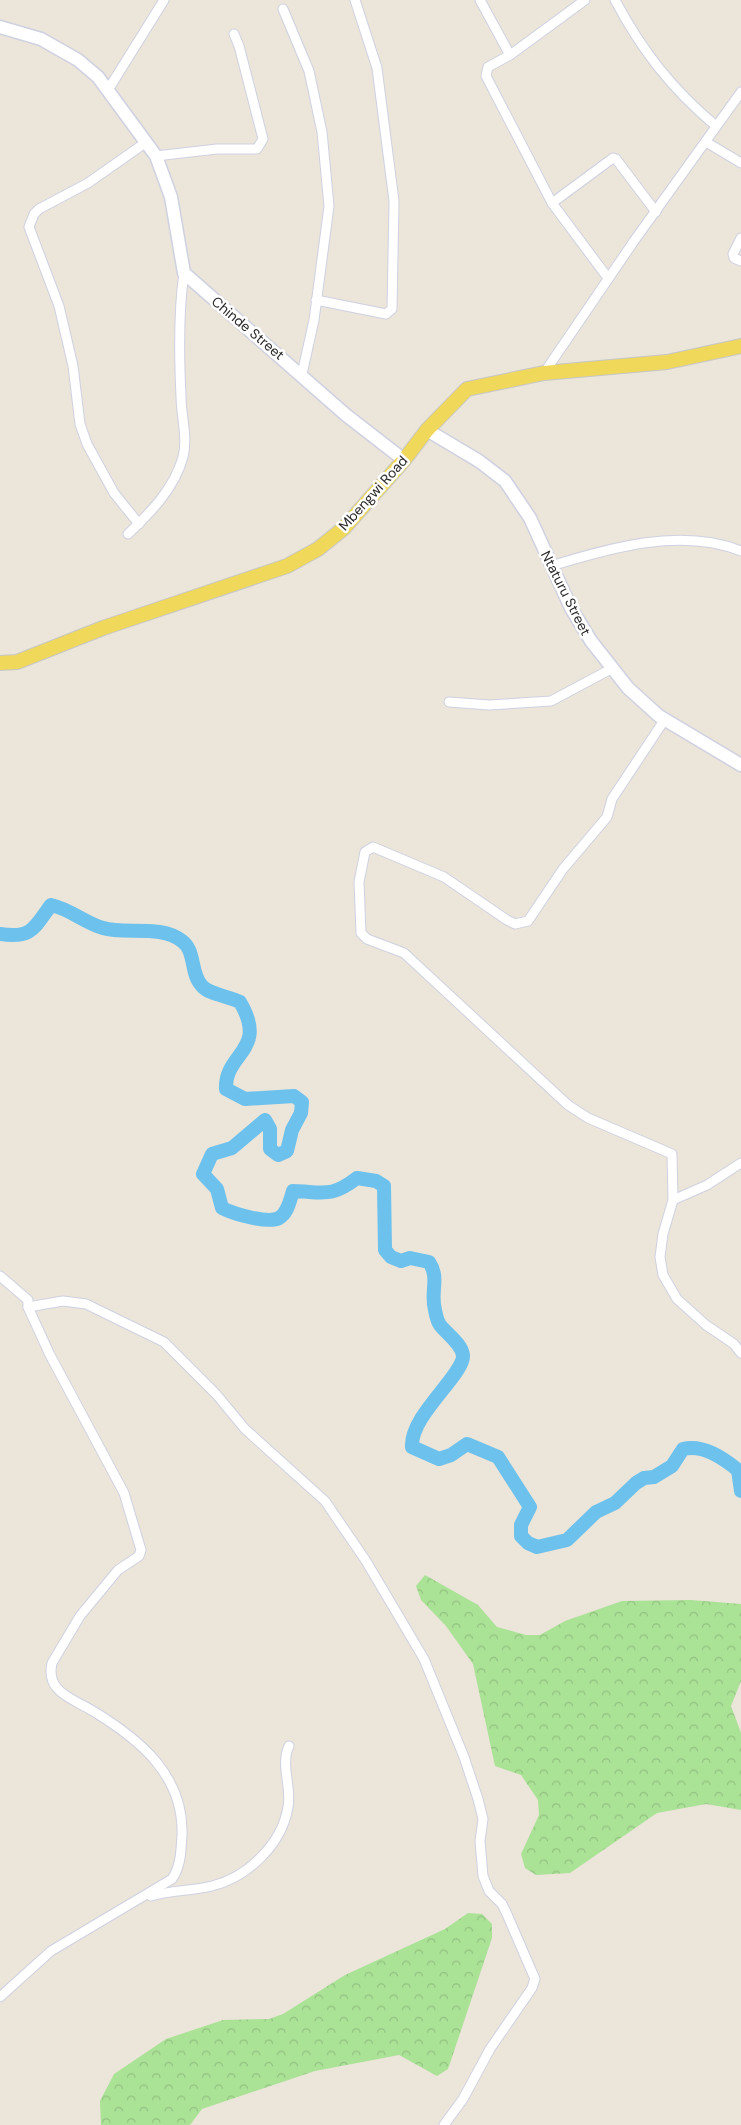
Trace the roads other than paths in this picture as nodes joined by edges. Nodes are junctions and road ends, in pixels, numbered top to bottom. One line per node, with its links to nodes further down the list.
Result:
1 (164, 0): 10 (street)
2 (355, 0): 23 (street)
3 (480, 0): 9 (street)
4 (585, 0): 9 (street)
5 (615, 0): 12 (street)
6 (283, 8): 23 (street)
7 (0, 27): 10 (street)
8 (234, 34): 15 (street)
9 (510, 55): 17 (street)
10 (108, 90): 14 (street)
11 (741, 92): 12 (street)
12 (716, 126): 13 (street)
13 (706, 142): 16 (street); 18 (street)
14 (146, 143): 15 (street); 29 (street)
15 (156, 156): 21 (street)
16 (741, 164)
17 (552, 202): 18 (street); 22 (street)
18 (656, 212): 22 (street)
19 (741, 238): 20 (street)
20 (741, 261)
21 (184, 273): 26 (street, Chinde Street); 29 (street)
22 (608, 278): 25 (street)
23 (316, 300): 26 (street)
24 (741, 346): 25 (main road, Mbengwi Road)
25 (544, 373): 27 (main road, Mbengwi Road)
26 (302, 374): 28 (street, Chinde Street)
27 (427, 430): 28 (main road, Mbengwi Road); 32 (street, Ntaturu Street)
28 (404, 460): 33 (main road, Mbengwi Road)
29 (139, 524): 30 (street)
30 (128, 534)
31 (741, 550): 32 (street)
32 (551, 566): 34 (street, Ntaturu Street)
33 (0, 663)
34 (611, 669): 35 (street); 36 (street, Ntaturu Street)
35 (449, 702)
36 (665, 719): 37 (street, Ntaturu Street); 39 (street)
37 (741, 764)
38 (741, 1163): 39 (street)
39 (673, 1200): 42 (street)
40 (0, 1276): 41 (street)
41 (28, 1307): 44 (street); 46 (street)
42 (741, 1352)
43 (289, 1746): 44 (street)
44 (138, 1901): 45 (street)
45 (0, 1997)
46 (444, 2125)

